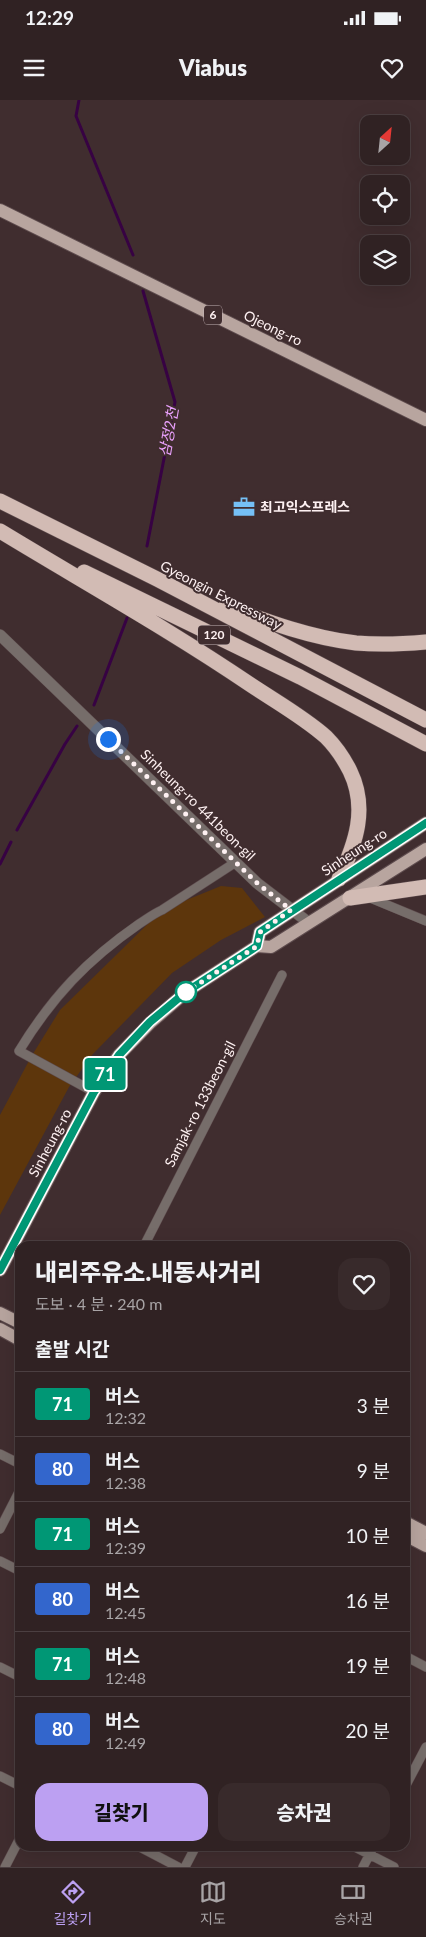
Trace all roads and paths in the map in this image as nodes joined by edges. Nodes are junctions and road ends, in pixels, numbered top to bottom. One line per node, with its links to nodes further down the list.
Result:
1 (0, 210): 2 (main road, Ojeong-ro / 6)
2 (426, 420)
3 (0, 501): 5 (highway, Gyeongin Expressway / 120)
4 (0, 531): 9 (highway, 120); 13 (highway)
5 (157, 579): 7 (highway); 8 (highway, Gyeongin Expressway / 120)
6 (0, 635): 12 (street, Sinheung-ro 441beon-gil)
7 (426, 642)
8 (426, 720)
9 (426, 744)
10 (426, 823): 13 (main road, Sinheung-ro)
11 (426, 849): 16 (main road, Sinheung-ro)
12 (236, 862): 17 (street, Sinheung-ro 441beon-gil); 22 (street)
13 (340, 879): 17 (main road, Sinheung-ro)
14 (426, 887): 15 (highway)
15 (366, 896): 16 (highway); 18 (street)
16 (350, 898): 19 (main road, Sinheung-ro)
17 (291, 910): 19 (street, Sinheung-ro 441beon-gil); 20 (main road, Sinheung-ro)
18 (426, 921)
19 (308, 922): 20 (main road, Sinheung-ro)
20 (257, 946): 22 (main road, Sinheung-ro)
21 (282, 975): 24 (street, Samjak-ro 133beon-gil)
22 (94, 1092): 23 (main road, Sinheung-ro)
23 (15, 1241)
24 (147, 1241)
25 (15, 1242): 26 (main road, Sinheung-ro)
26 (0, 1270)
27 (0, 1313): 28 (main road)
28 (15, 1320)
29 (0, 1329): 30 (main road)
30 (15, 1337)
31 (0, 1454): 32 (street)
32 (15, 1462)
33 (15, 1500): 35 (street)
34 (410, 1525): 36 (main road)
35 (0, 1529)
36 (426, 1533)
37 (410, 1538): 38 (main road)
38 (426, 1546)
39 (0, 1561): 40 (street)
40 (15, 1568)
41 (410, 1659): 43 (street)
42 (0, 1667): 44 (street)
43 (426, 1667)
44 (15, 1674)
45 (426, 1747): 46 (street)
46 (410, 1768)
47 (0, 1776): 48 (street)
48 (15, 1784)
49 (15, 1848): 54 (street)
50 (148, 1851): 55 (street)
51 (193, 1851): 56 (street)
52 (371, 1851): 57 (street)
53 (373, 1851): 58 (street)
54 (5, 1867)
55 (178, 1867)
56 (185, 1867)
57 (363, 1867)
58 (394, 1867)

